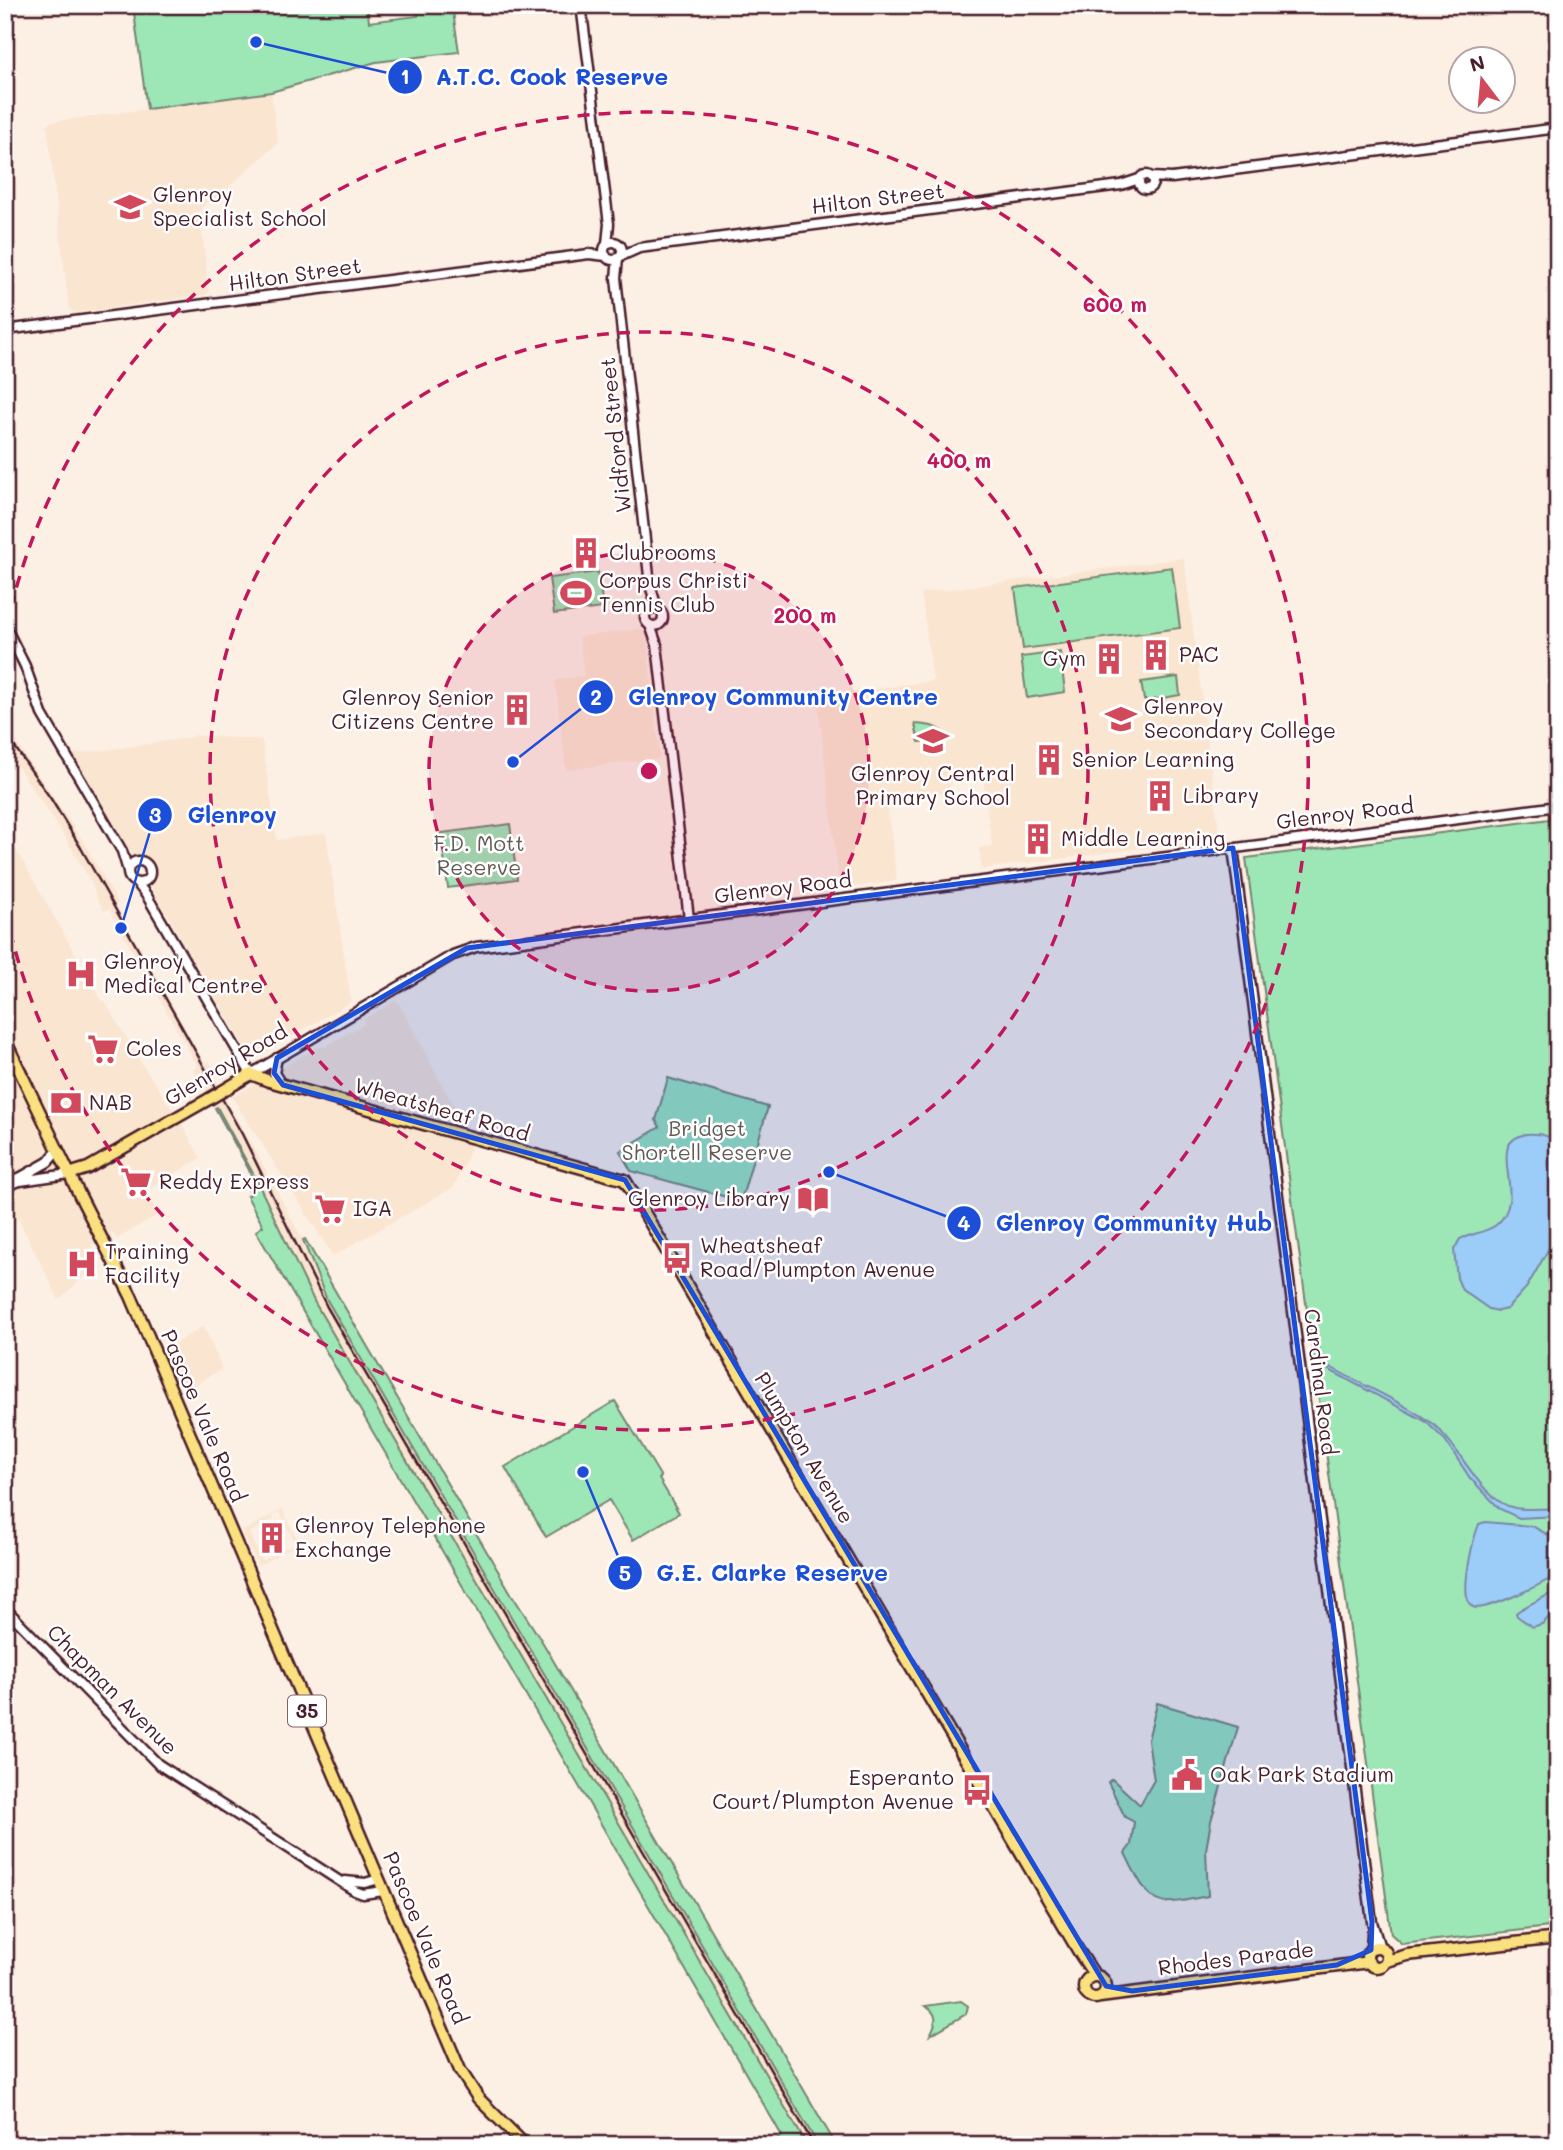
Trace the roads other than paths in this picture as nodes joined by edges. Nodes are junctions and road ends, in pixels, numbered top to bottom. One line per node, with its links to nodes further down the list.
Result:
1 (581, 5): 3 (street, Widford Street)
2 (1558, 128): 3 (street, Hilton Street)
3 (613, 251): 4 (street, Hilton Street); 5 (street, Widford Street)
4 (5, 330)
5 (653, 608): 6 (street); 6 (street)
6 (655, 625): 16 (street)
7 (5, 626): 10 (street)
8 (1558, 806): 9 (street, Glenroy Road)
9 (1233, 848): 16 (street, Glenroy Road); 30 (street, Cardinal Road)
10 (122, 852): 11 (street); 12 (street)
11 (136, 861): 12 (street); 13 (street)
12 (128, 871): 14 (street)
13 (147, 880): 14 (street); 15 (street)
14 (137, 883): 15 (street)
15 (147, 896): 19 (street)
16 (690, 919): 18 (street, Glenroy Road)
17 (5, 1040): 21 (main road, Pascoe Vale Road / 35)
18 (277, 1058): 19 (street, Glenroy Road); 20 (street)
19 (251, 1073): 20 (main road, Wheatsheaf Road); 22 (main road, Glenroy Road, bridge)
20 (283, 1085): 23 (main road, Wheatsheaf Road)
21 (58, 1150): 22 (main road, Pascoe Vale Road / 35); 24 (street)
22 (69, 1174): 24 (street); 26 (main road, Pascoe Vale Road / 35)
23 (625, 1180): 31 (main road, Plumpton Avenue)
24 (8, 1185)
25 (5, 1608): 27 (street, Chapman Avenue)
26 (379, 1879): 27 (street); 28 (main road, Pascoe Vale Road / 35)
27 (342, 1881): 28 (street, Chapman Avenue)
28 (383, 1891): 35 (main road, Pascoe Vale Road / 35)
29 (1558, 1938): 30 (main road, Rhodes Parade)
30 (1376, 1954): 33 (main road, Rhodes Parade)
31 (1091, 1978): 32 (main road); 34 (main road)
32 (1106, 1986): 33 (main road, Rhodes Parade); 34 (main road)
33 (1132, 1991): 34 (main road, Rhodes Parade)
34 (1100, 1997)
35 (525, 2145)

